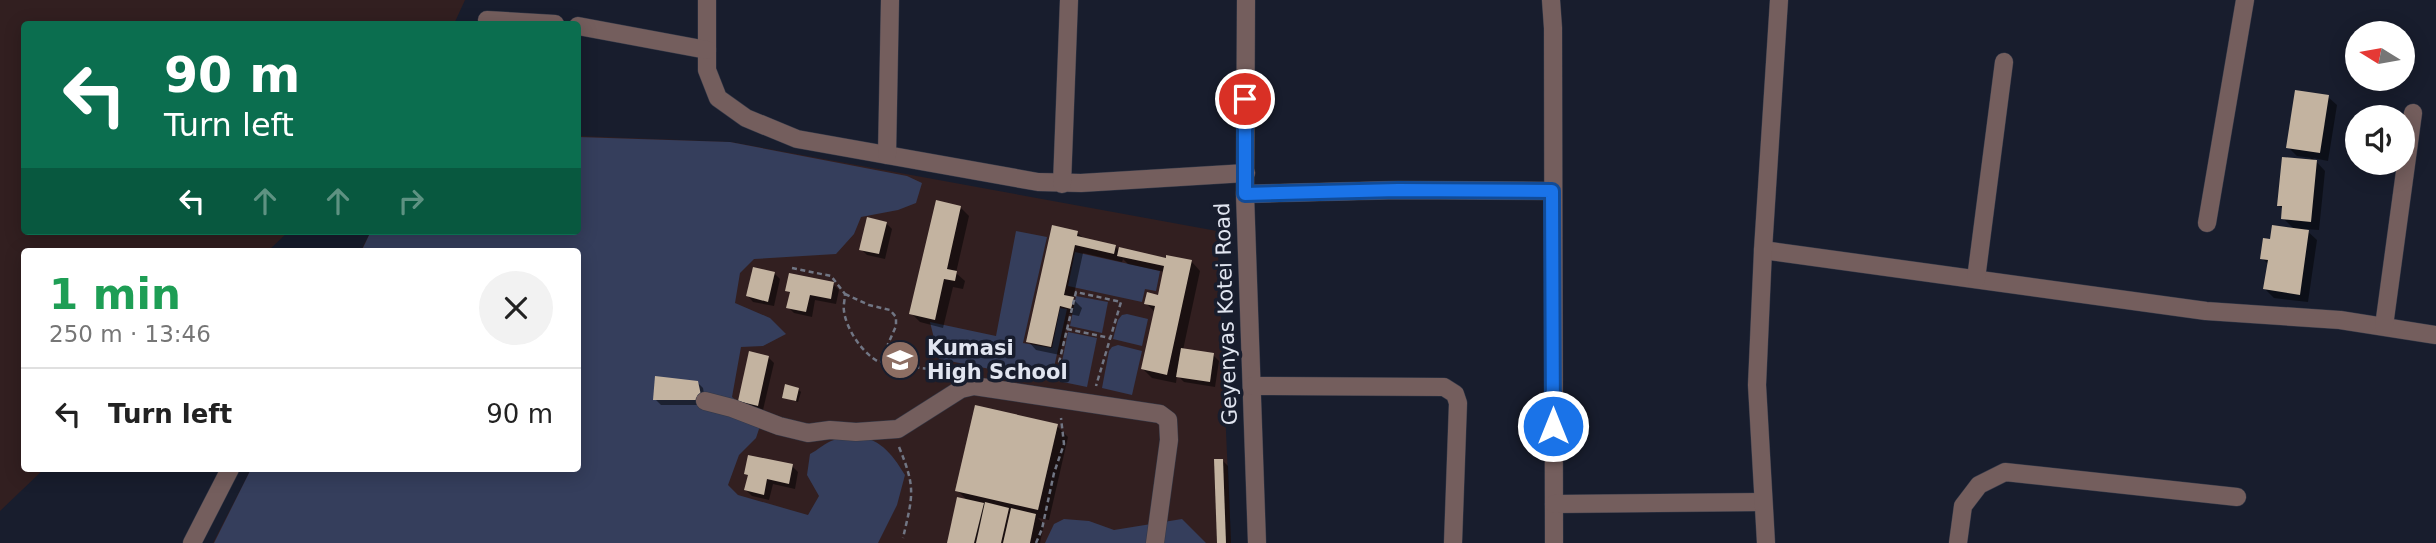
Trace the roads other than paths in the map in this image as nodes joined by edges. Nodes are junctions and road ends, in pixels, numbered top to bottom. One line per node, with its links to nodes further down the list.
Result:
1 (707, 0): 11 (street)
2 (890, 0): 13 (street)
3 (1069, 0): 16 (street)
4 (1245, 0): 14 (street, Geyenyas Kotei Road)
5 (1551, 0): 17 (street)
6 (1779, 0): 20 (street)
7 (2245, 0): 19 (street)
8 (487, 20): 9 (street)
9 (504, 21)
10 (581, 27): 11 (street)
11 (707, 50): 13 (street)
12 (2004, 62): 21 (street)
13 (887, 155): 16 (street)
14 (1245, 173): 16 (street); 18 (street, Geyenyas Kotei Road)
15 (2405, 175): 22 (street)
16 (1062, 184)
17 (1552, 191): 18 (street); 29 (street)
18 (1245, 194): 24 (street, Geyenyas Kotei Road)
19 (2207, 223)
20 (1763, 250): 21 (street); 28 (street)
21 (1976, 279): 22 (street)
22 (2384, 326): 23 (street)
23 (2436, 335)
24 (1252, 386): 32 (street, Geyenyas Kotei Road); 33 (street)
25 (705, 401): 31 (street)
26 (228, 472): 30 (street)
27 (2237, 498): 36 (street)
28 (1763, 502): 29 (street); 35 (street)
29 (1554, 504): 34 (street)
30 (192, 543)
31 (1155, 543)
32 (1257, 543)
33 (1453, 543)
34 (1553, 543)
35 (1766, 543)
36 (1958, 543)

